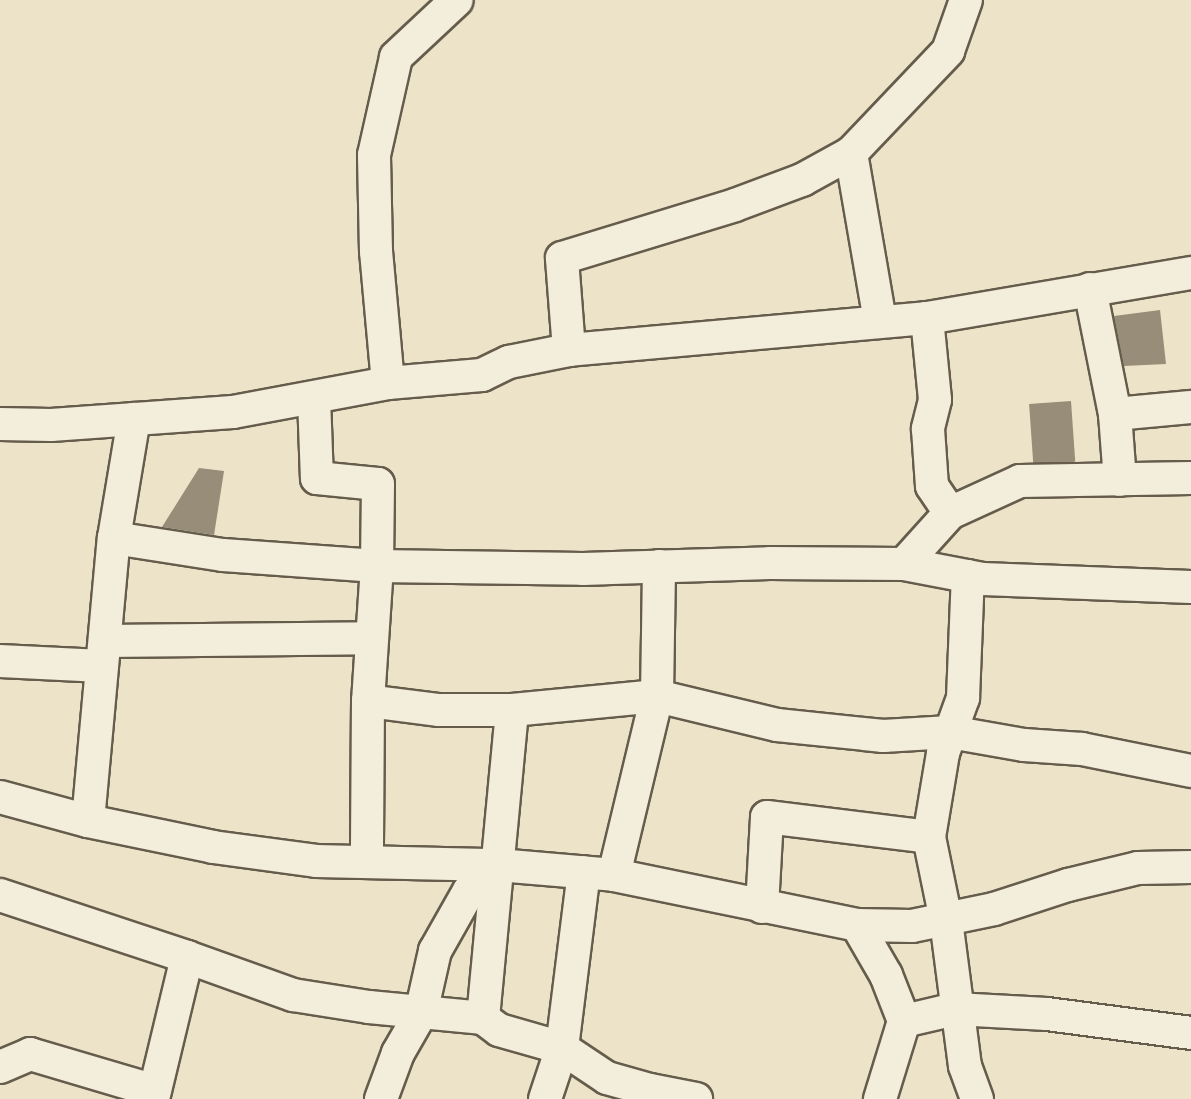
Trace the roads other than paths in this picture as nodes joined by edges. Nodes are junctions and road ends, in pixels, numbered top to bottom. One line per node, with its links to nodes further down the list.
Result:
1 (457, 0): 9 (street)
2 (966, 0): 3 (street)
3 (851, 153): 7 (street); 8 (street)
4 (1191, 273): 5 (street)
5 (1090, 289): 6 (street); 12 (street)
6 (927, 318): 7 (street); 17 (street)
7 (880, 321): 8 (street)
8 (569, 350): 9 (street)
9 (388, 384): 10 (street)
10 (314, 398): 13 (street); 20 (street)
11 (1191, 407): 12 (street)
12 (1115, 414): 16 (street)
13 (134, 419): 14 (street); 18 (street)
14 (0, 424)
15 (1191, 478): 16 (street)
16 (1120, 480): 17 (street)
17 (950, 513): 19 (street)
18 (114, 537): 20 (street); 25 (street)
19 (904, 564): 21 (street); 22 (street)
20 (377, 566): 21 (street); 24 (street)
21 (659, 566): 27 (street)
22 (968, 576): 23 (street); 30 (street)
23 (1191, 587)
24 (372, 638): 25 (street); 28 (street)
25 (103, 654): 26 (street); 33 (street)
26 (0, 661)
27 (657, 696): 29 (street); 30 (street); 39 (street)
28 (368, 701): 29 (street); 35 (street)
29 (512, 710): 36 (street)
30 (951, 732): 31 (street); 34 (street)
31 (1191, 771)
32 (0, 797): 33 (street)
33 (88, 821): 35 (street)
34 (929, 837): 41 (street); 42 (street)
35 (367, 862): 36 (street)
36 (498, 864): 38 (street); 46 (street); 47 (street)
37 (1191, 867): 42 (street)
38 (584, 872): 39 (street); 50 (street)
39 (614, 875): 41 (street)
40 (0, 895): 44 (street)
41 (762, 907): 43 (street)
42 (946, 920): 43 (street); 45 (street)
43 (857, 925): 48 (street)
44 (187, 957): 46 (street); 52 (street)
45 (955, 1009): 48 (street); 49 (street); 57 (street)
46 (421, 1013): 47 (street); 53 (street)
47 (483, 1018): 50 (street)
48 (904, 1021): 56 (street)
49 (1191, 1033)
50 (562, 1048): 54 (street); 55 (street)
51 (0, 1067): 52 (street)
52 (154, 1095)
53 (381, 1099)
54 (545, 1099)
55 (696, 1099)
56 (880, 1099)
57 (977, 1099)

